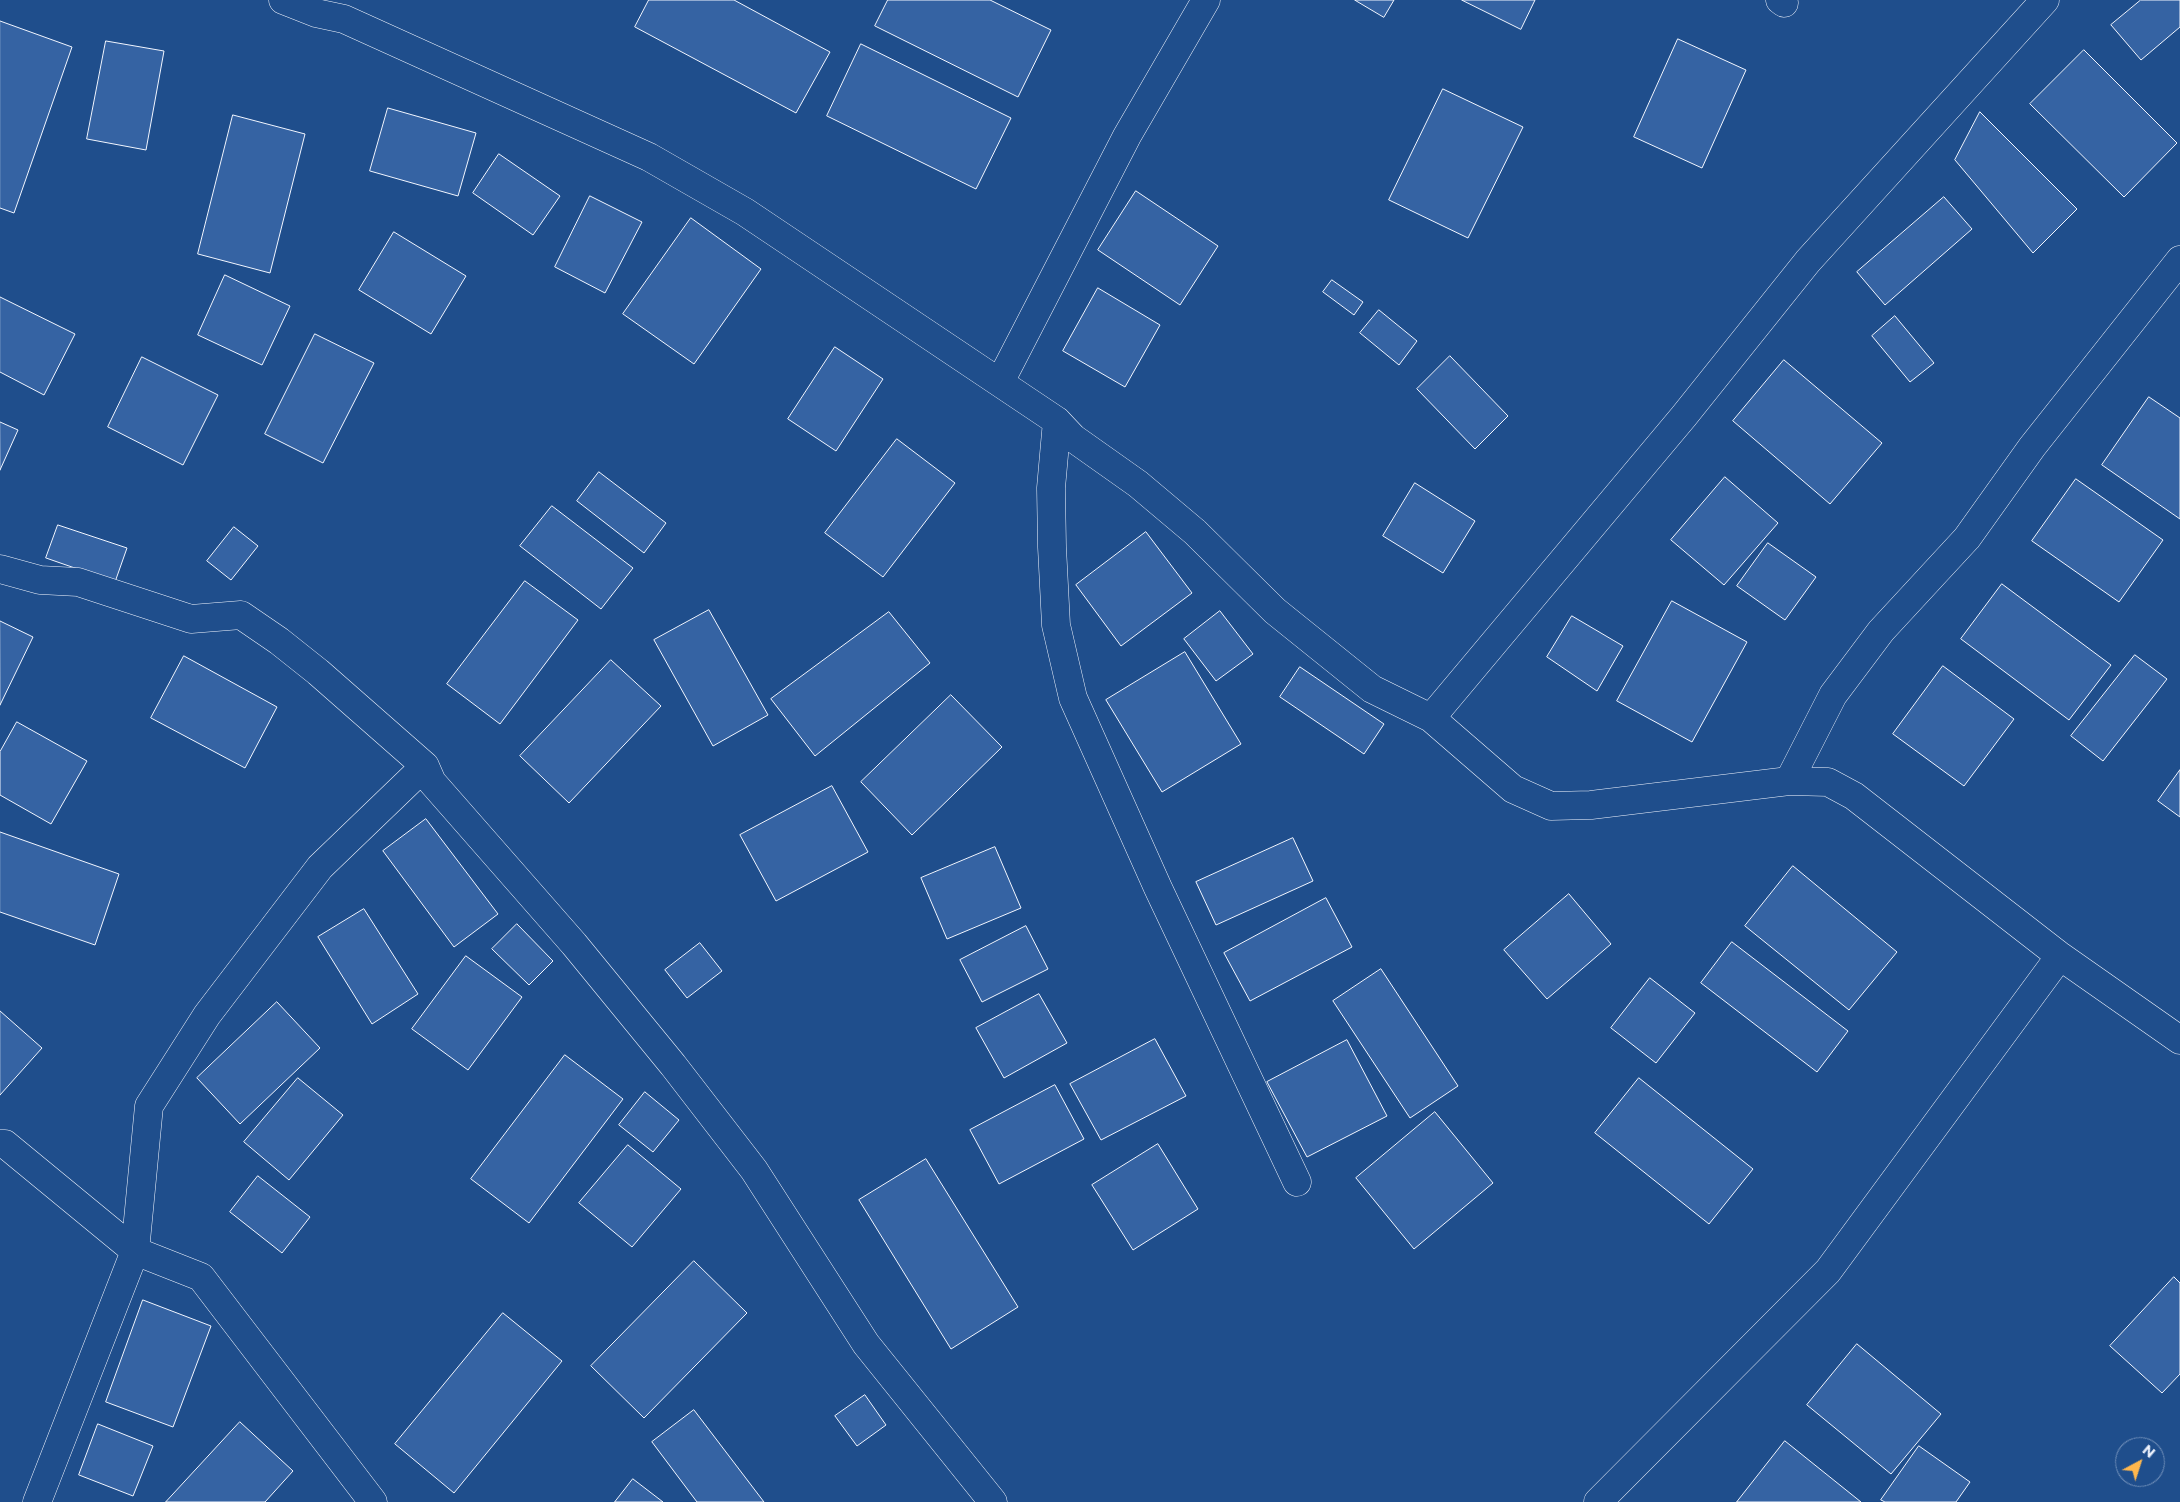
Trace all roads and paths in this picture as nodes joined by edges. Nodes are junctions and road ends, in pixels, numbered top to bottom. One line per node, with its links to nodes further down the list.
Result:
1 (283, 0): 4 (street)
2 (1206, 0): 6 (street)
3 (2045, 0): 9 (street)
4 (318, 7): 6 (street)
5 (2180, 260): 11 (street)
6 (1000, 382): 7 (street)
7 (1057, 421): 9 (street); 15 (street)
8 (0, 569): 10 (street)
9 (1431, 718): 11 (street)
10 (425, 766): 16 (street); 19 (street)
11 (1789, 781): 12 (street)
12 (2060, 956): 13 (street); 20 (street)
13 (2180, 1040)
14 (0, 1144): 16 (street)
15 (1296, 1182)
16 (135, 1251): 17 (street); 18 (street)
17 (37, 1502)
18 (373, 1502)
19 (993, 1502)
20 (1598, 1502)

